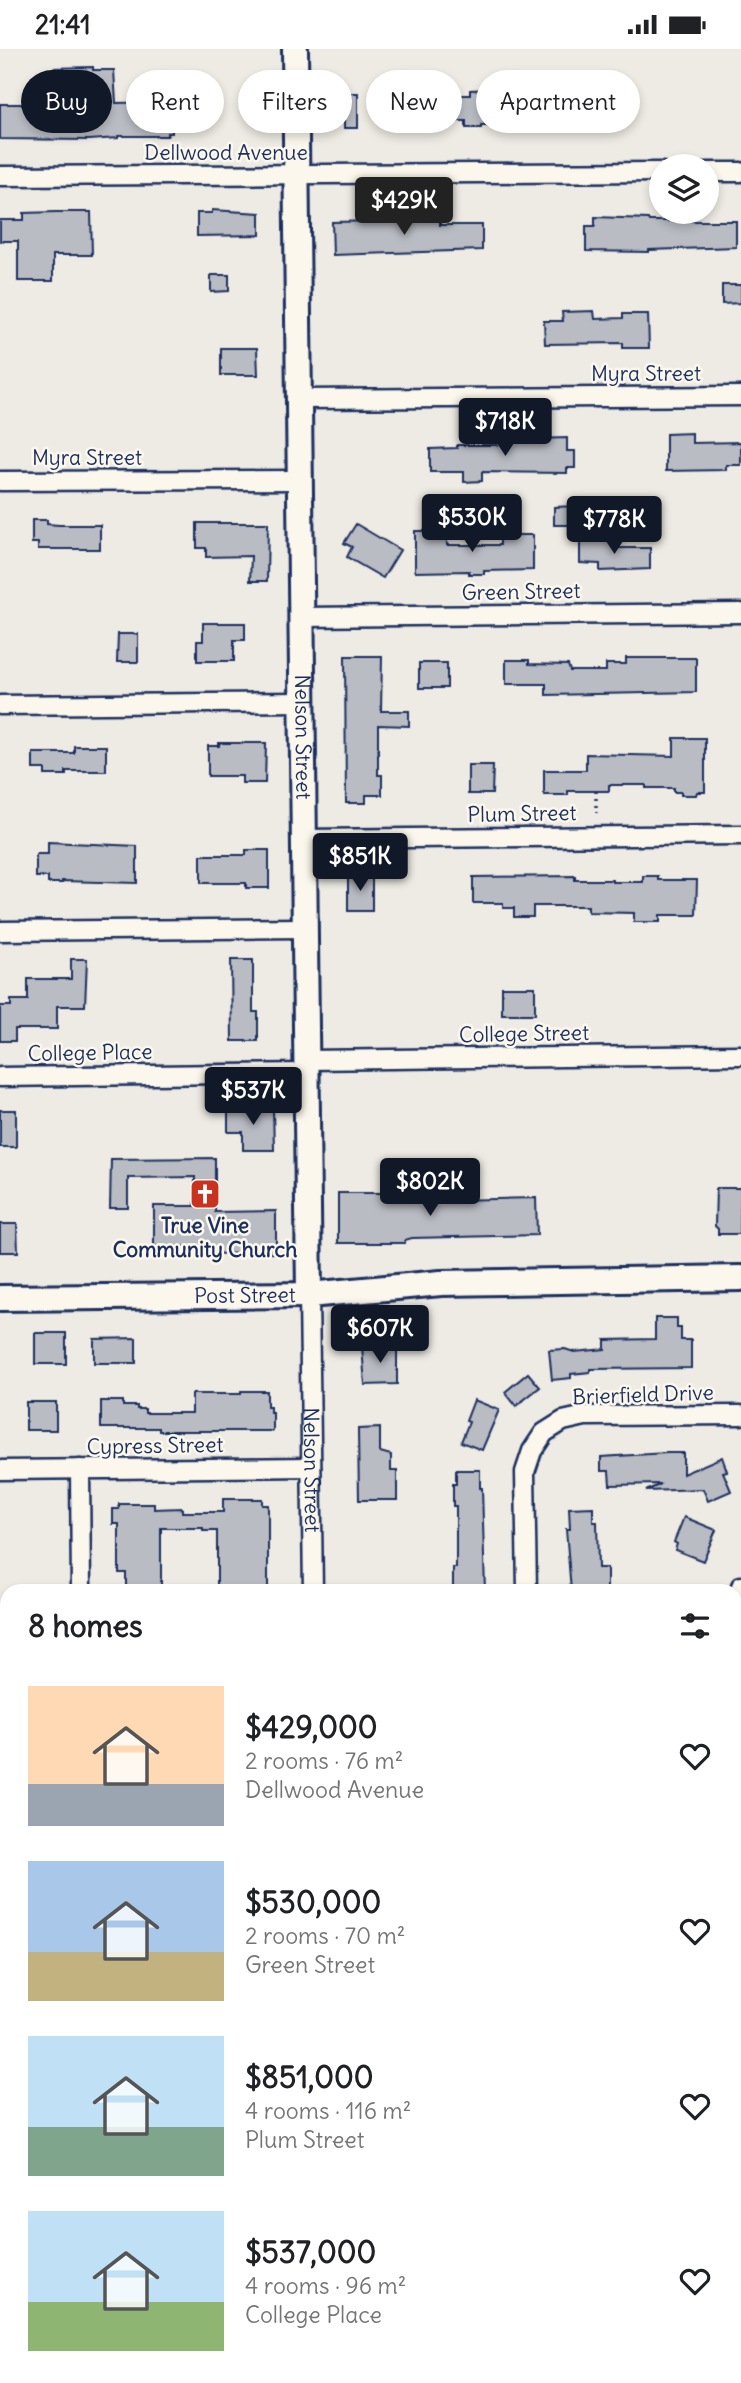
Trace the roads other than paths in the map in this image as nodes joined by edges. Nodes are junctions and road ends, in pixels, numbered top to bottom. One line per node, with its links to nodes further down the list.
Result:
1 (295, 49): 6 (street, Nelson Street)
2 (719, 172): 3 (street)
3 (741, 172)
4 (649, 173): 6 (street, Dellwood Avenue)
5 (0, 176): 6 (street, Dellwood Avenue)
6 (296, 176): 8 (street, Nelson Street)
7 (741, 396): 8 (street, Myra Street)
8 (299, 400): 9 (street, Nelson Street)
9 (300, 480): 10 (street, Myra Street); 12 (street, Nelson Street)
10 (0, 481)
11 (741, 613): 12 (street, Green Street)
12 (301, 617): 13 (street, Nelson Street)
13 (302, 702): 14 (street); 16 (street, Nelson Street)
14 (0, 705)
15 (741, 835): 16 (street, Plum Street)
16 (303, 839): 17 (street, Nelson Street)
17 (304, 928): 18 (street); 20 (street, Nelson Street)
18 (0, 931)
19 (741, 1055): 20 (street, College Street)
20 (307, 1067): 21 (street, College Place); 23 (street, Nelson Street)
21 (0, 1077)
22 (741, 1278): 23 (street, Post Street)
23 (309, 1295): 24 (street, Post Street); 26 (street, Nelson Street)
24 (0, 1298)
25 (741, 1415): 31 (street, Brierfield Drive)
26 (311, 1467): 27 (street, Cypress Street); 30 (street, Nelson Street)
27 (80, 1469): 28 (street, Cypress Street); 29 (street)
28 (0, 1470)
29 (81, 1584)
30 (313, 1584)
31 (527, 1584)

